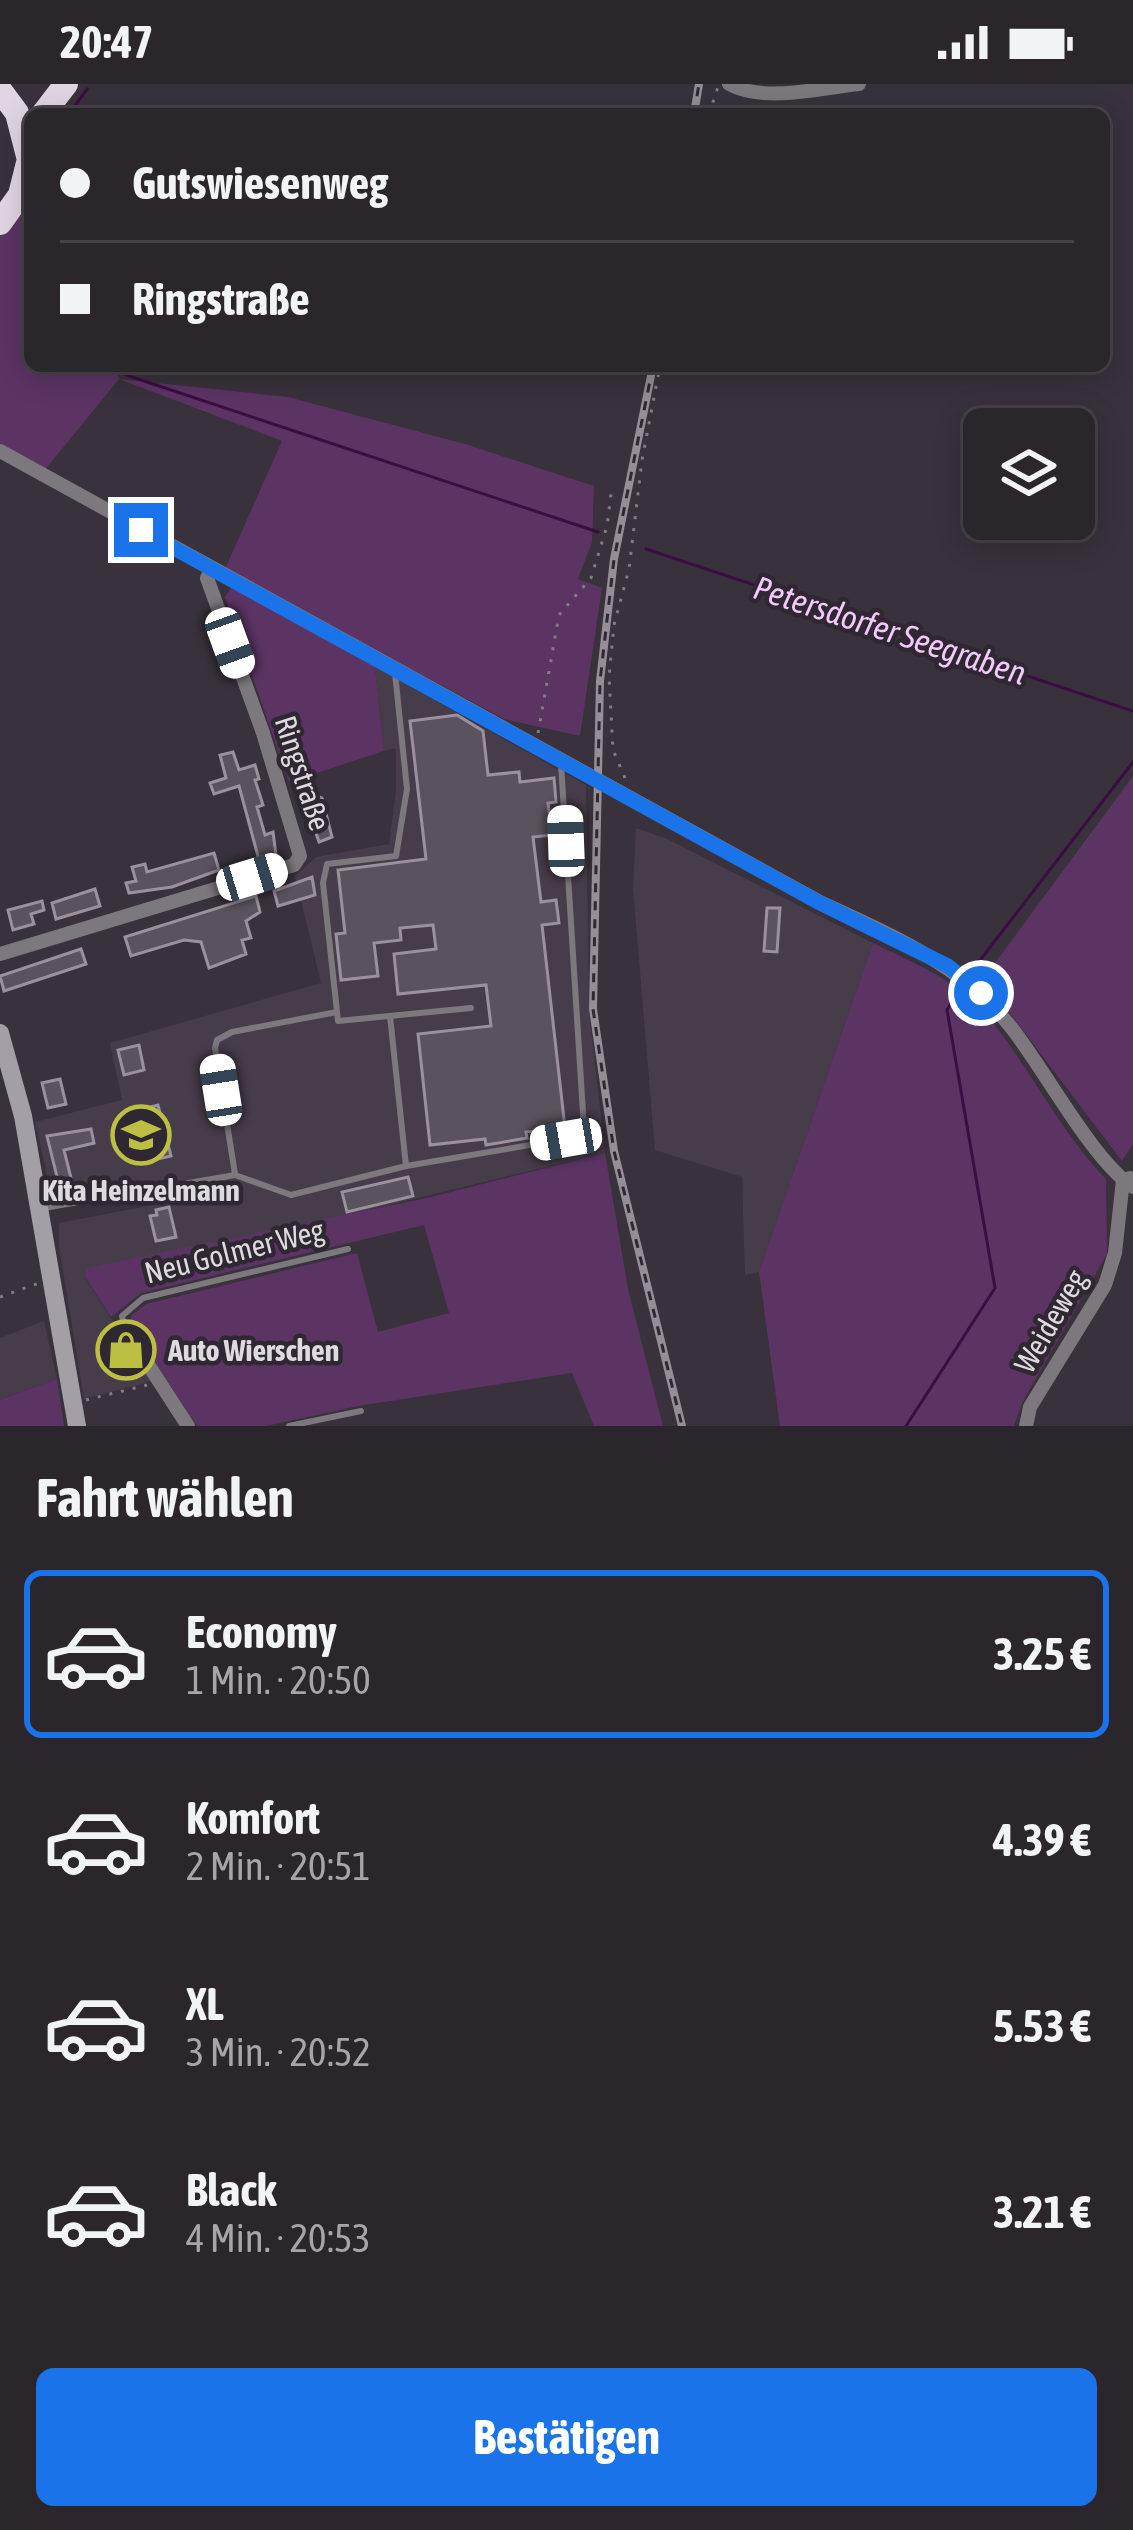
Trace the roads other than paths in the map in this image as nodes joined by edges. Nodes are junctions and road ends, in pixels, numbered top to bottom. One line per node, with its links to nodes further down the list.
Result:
1 (66, 84): 5 (highway)
2 (729, 84): 3 (street)
3 (860, 84)
4 (0, 90): 6 (highway)
5 (48, 108)
6 (24, 139)
7 (24, 178): 8 (highway)
8 (0, 223)
9 (0, 451): 10 (street)
10 (212, 569): 11 (street); 13 (street, Ringstraße)
11 (395, 669): 12 (street); 15 (lane)
12 (561, 760): 18 (lane); 20 (street)
13 (0, 954)
14 (471, 1008): 16 (lane)
15 (337, 1012): 16 (lane); 19 (lane)
16 (390, 1016): 18 (lane)
17 (0, 1033): 21 (main road)
18 (406, 1166): 19 (lane)
19 (235, 1175): 21 (lane)
20 (1130, 1181): 28 (street, Weideweg)
21 (40, 1209): 25 (main road)
22 (348, 1249): 23 (lane, Neu Golmer Weg)
23 (125, 1329): 26 (street, Neu Golmer Weg)
24 (361, 1411): 27 (lane)
25 (77, 1426)
26 (188, 1426)
27 (290, 1426)
28 (1027, 1426)

